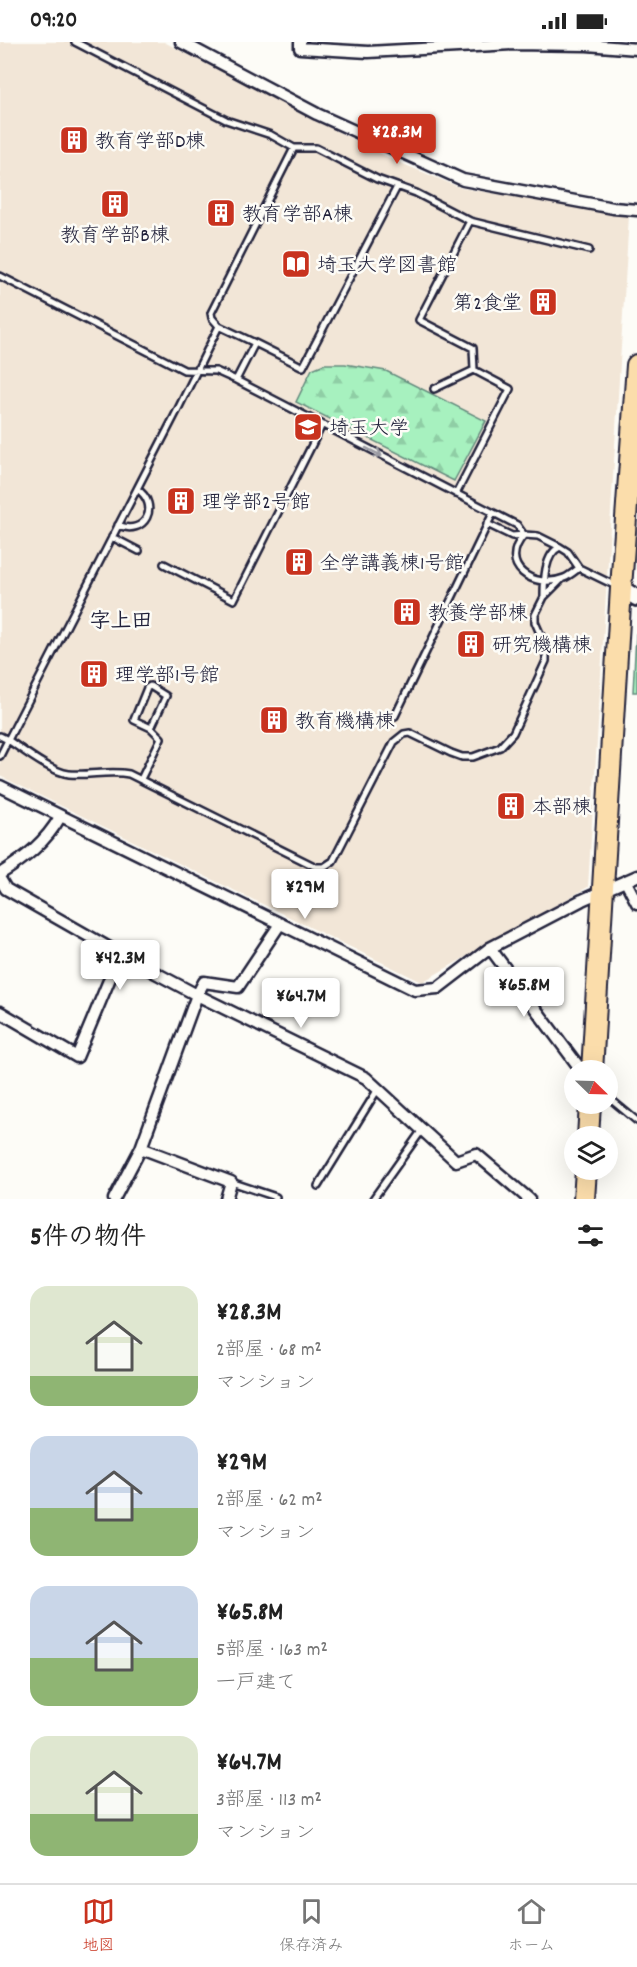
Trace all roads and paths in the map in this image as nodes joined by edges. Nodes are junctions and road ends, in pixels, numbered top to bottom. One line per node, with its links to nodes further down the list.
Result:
1 (75, 42): 5 (lane)
2 (182, 42): 7 (street)
3 (300, 42): 4 (street)
4 (637, 49)
5 (294, 148): 6 (lane); 11 (lane)
6 (397, 188): 8 (lane); 12 (lane)
7 (637, 210)
8 (470, 221): 9 (lane); 15 (lane)
9 (589, 250)
10 (0, 276): 14 (lane)
11 (219, 326): 12 (lane); 14 (lane)
12 (255, 343): 16 (lane)
13 (637, 365): 18 (highway)
14 (197, 370): 16 (lane); 20 (lane)
15 (474, 370): 17 (lane); 21 (lane)
16 (236, 380): 19 (lane)
17 (434, 388)
18 (635, 420): 33 (highway)
19 (322, 425): 21 (lane, one-way to 21); 29 (lane)
20 (137, 489): 24 (lane); 24 (lane)
21 (456, 494): 22 (lane)
22 (493, 513): 23 (lane); 25 (lane)
23 (487, 524): 25 (lane); 35 (lane)
24 (118, 525): 26 (lane)
25 (524, 535): 27 (lane); 32 (lane)
26 (112, 537): 28 (lane); 38 (lane)
27 (560, 547): 30 (lane); 32 (lane)
28 (139, 551)
29 (164, 564)
30 (579, 568): 31 (lane); 33 (lane)
31 (562, 579): 32 (lane); 34 (lane)
32 (544, 580): 34 (lane)
33 (629, 593): 47 (highway)
34 (544, 597): 40 (lane)
35 (394, 716)
36 (151, 728): 36 (lane); 40 (lane)
37 (0, 736): 38 (lane)
38 (8, 740): 39 (lane); 40 (lane)
39 (0, 756)
40 (141, 779)
41 (0, 786): 42 (street)
42 (60, 817): 43 (street); 49 (street)
43 (0, 874)
44 (637, 876): 46 (street)
45 (0, 879): 51 (street)
46 (626, 882): 47 (street); 48 (street)
47 (603, 892): 50 (street); 55 (highway)
48 (637, 903)
49 (280, 924): 50 (street); 52 (street)
50 (490, 948): 54 (street)
51 (120, 954): 52 (street); 53 (street)
52 (197, 995): 56 (street); 60 (street)
53 (0, 1012)
54 (574, 1060)
55 (593, 1060)
56 (378, 1089): 59 (street); 63 (lane)
57 (618, 1105): 58 (lane)
58 (637, 1121)
59 (422, 1130): 67 (lane); 68 (street)
60 (141, 1148): 62 (street); 64 (street)
61 (585, 1180): 69 (highway)
62 (231, 1182): 65 (street); 66 (lane)
63 (318, 1186)
64 (114, 1199)
65 (226, 1199)
66 (275, 1199)
67 (373, 1199)
68 (529, 1199)
69 (584, 1199)

